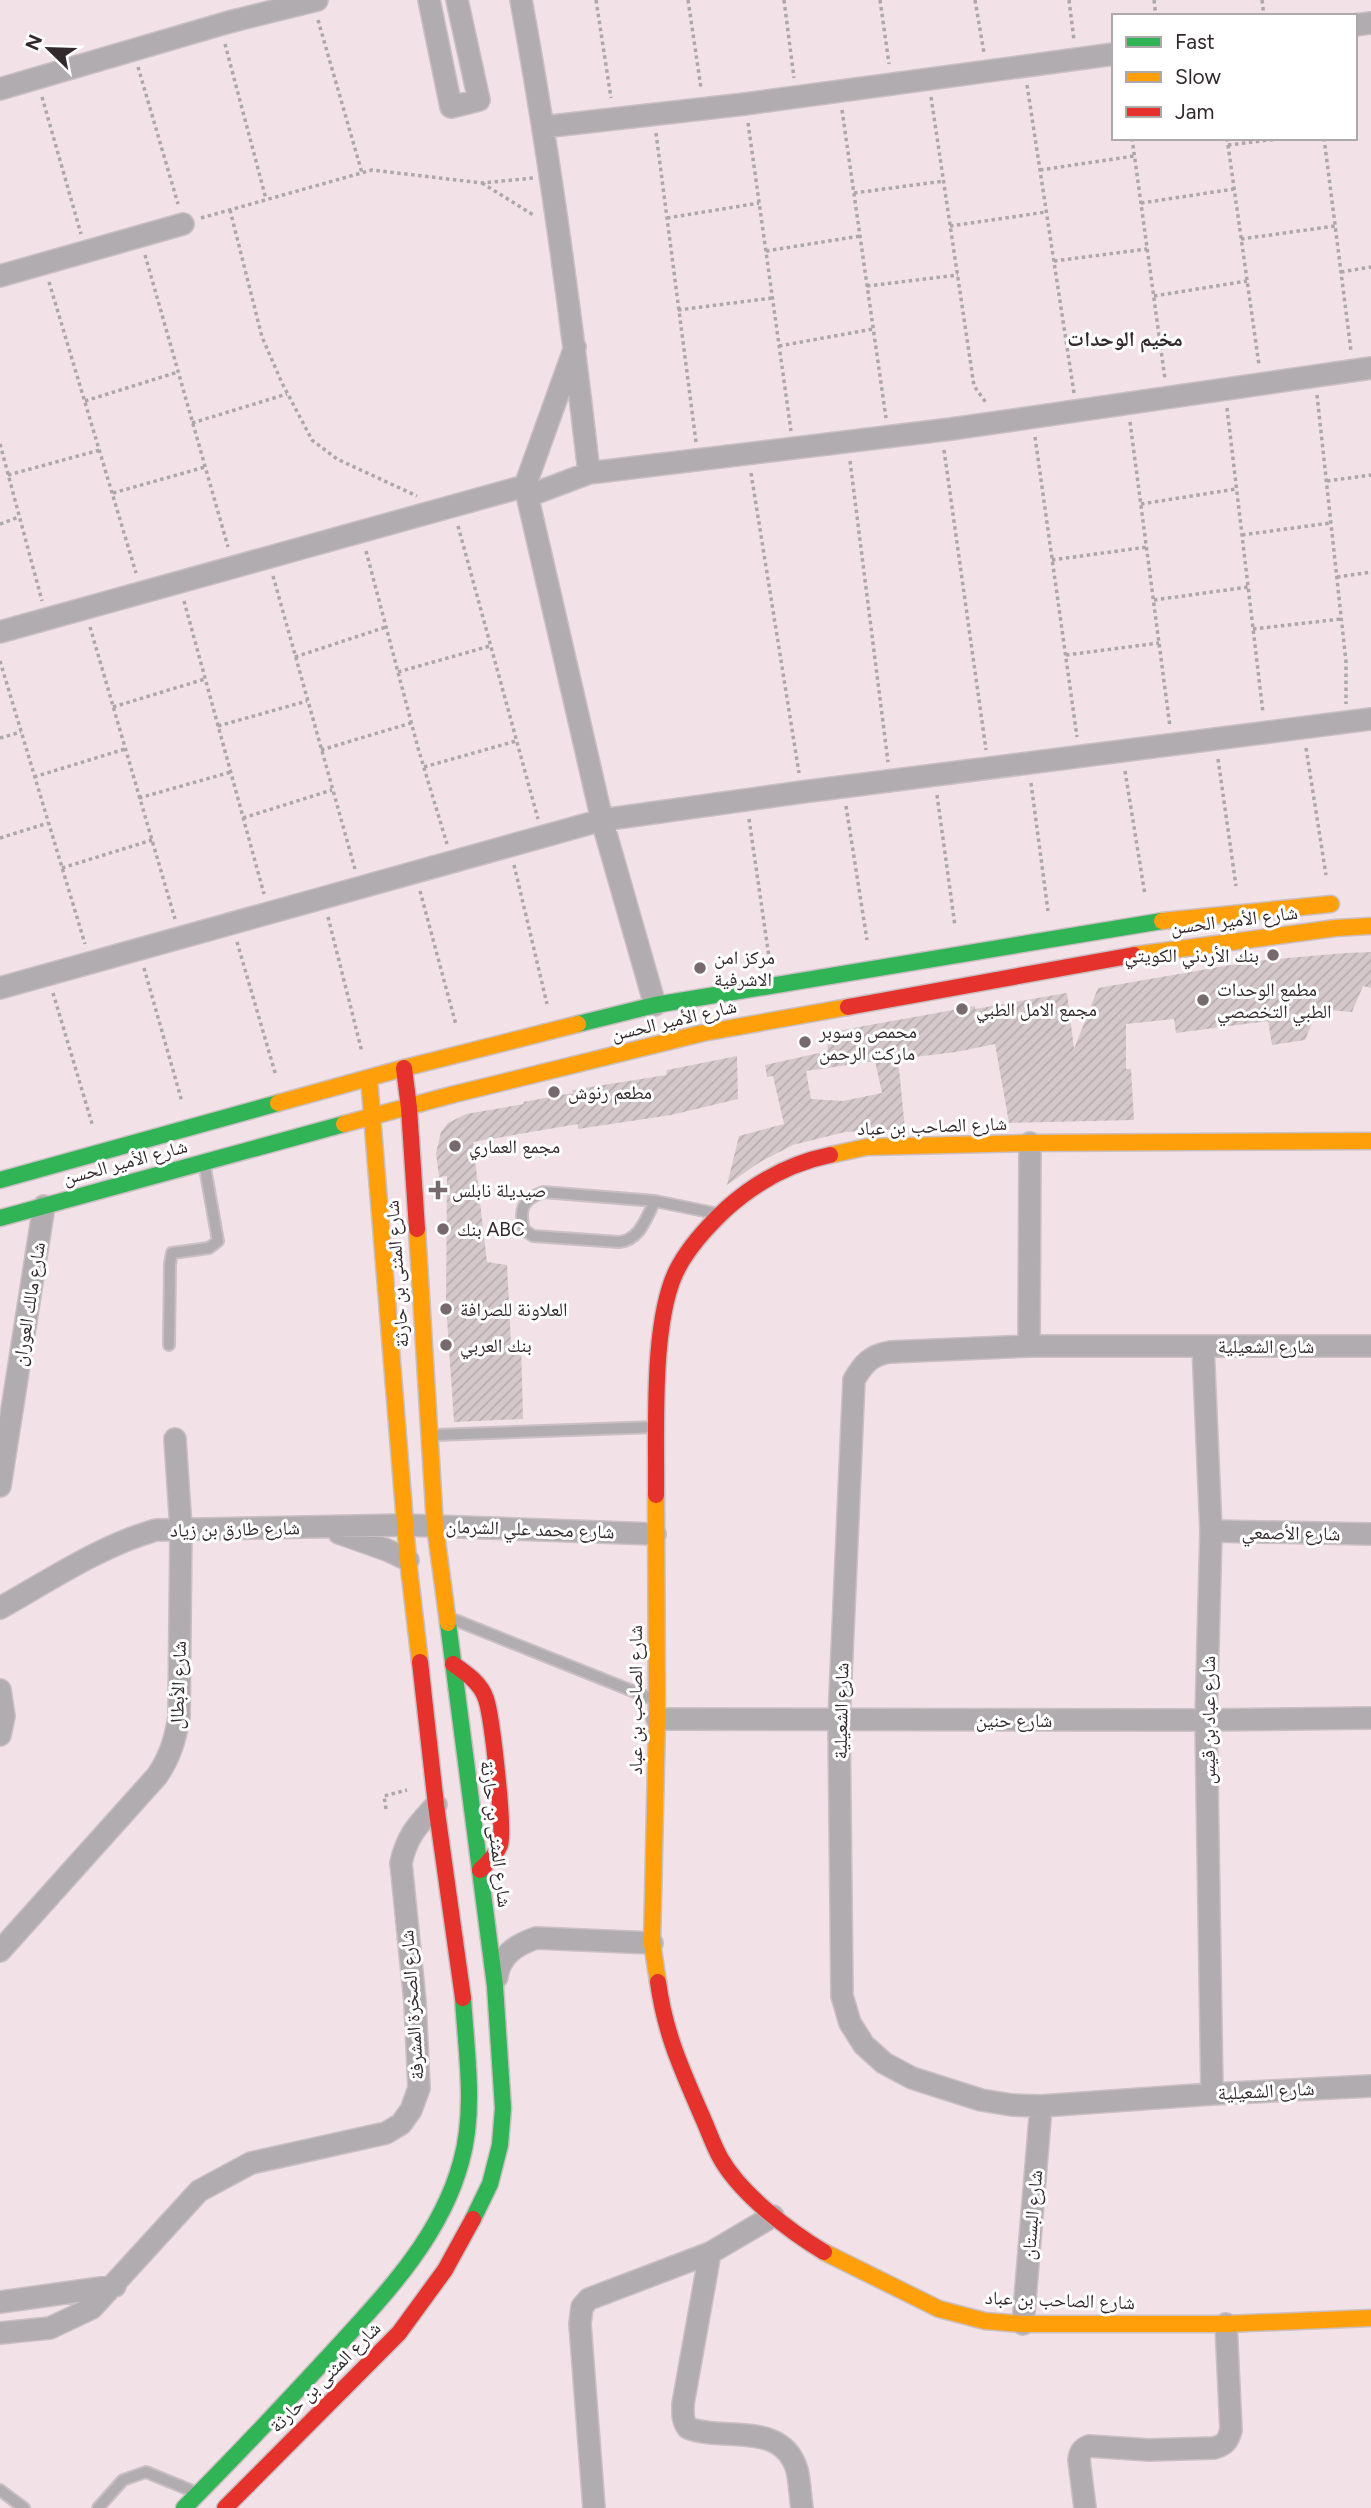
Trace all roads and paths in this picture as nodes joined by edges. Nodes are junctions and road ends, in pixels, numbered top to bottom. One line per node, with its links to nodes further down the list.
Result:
1 (315, 0): 11 (street); 35 (path)
2 (429, 0): 3 (street)
3 (457, 0)
4 (521, 0): 27 (street)
5 (596, 0): 26 (path)
6 (688, 0): 24 (path)
7 (784, 0): 22 (path)
8 (880, 0): 19 (path)
9 (975, 0): 16 (path)
10 (1069, 0): 14 (path)
11 (220, 25): 12 (street); 41 (path)
12 (133, 52): 17 (street); 47 (path)
13 (1112, 54): 14 (street)
14 (1076, 59): 15 (street)
15 (1024, 66): 16 (street); 34 (path)
16 (986, 71): 18 (street)
17 (37, 78): 20 (street); 55 (path)
18 (929, 78): 19 (street); 37 (path)
19 (891, 83): 21 (street)
20 (0, 89)
21 (839, 91): 22 (street); 40 (path)
22 (796, 97): 23 (street)
23 (745, 104): 24 (street); 42 (path)
24 (704, 108): 25 (street)
25 (653, 114): 26 (street); 46 (path)
26 (615, 118): 27 (street)
27 (543, 127): 36 (street)
28 (1132, 140): 33 (path)
29 (1227, 140): 32 (path)
30 (1269, 140): 32 (path)
31 (1324, 140): 49 (path)
32 (1228, 145): 39 (path)
33 (1134, 156): 34 (path); 43 (path)
34 (1040, 170): 45 (path)
35 (362, 173): 38 (path); 41 (path)
36 (551, 177): 38 (path); 50 (street)
37 (944, 181): 40 (path); 48 (path)
38 (482, 183): 50 (path)
39 (1234, 189): 43 (path); 53 (path)
40 (854, 193): 52 (path)
41 (266, 200): 44 (path)
42 (759, 203): 46 (path); 56 (path)
43 (1141, 203): 54 (path)
44 (230, 210): 47 (path); 76 (path)
45 (1046, 212): 48 (path); 57 (path)
46 (667, 218): 67 (path)
47 (183, 224): 51 (street)
48 (950, 226): 61 (path)
49 (1335, 226): 53 (path); 60 (path)
50 (558, 229): 70 (street)
51 (140, 236): 55 (street); 72 (path)
52 (860, 236): 56 (path); 64 (path)
53 (1241, 239): 63 (path)
54 (1147, 250): 57 (path); 65 (path)
55 (86, 251): 58 (street)
56 (766, 251): 66 (path)
57 (1054, 261): 80 (path)
58 (44, 263): 62 (street); 78 (path)
59 (1371, 267): 60 (path)
60 (1341, 272): 71 (path)
61 (958, 275): 64 (path); 82 (path)
62 (0, 276)
63 (1247, 281): 65 (path); 74 (path)
64 (867, 286): 68 (path)
65 (1154, 296): 77 (path)
66 (772, 298): 67 (path); 69 (path)
67 (678, 310): 91 (path)
68 (873, 329): 69 (path); 85 (path)
69 (779, 346): 88 (path)
70 (575, 347): 93 (street); 98 (street)
71 (1362, 369): 73 (street)
72 (178, 372): 78 (path); 83 (path)
73 (1315, 376): 74 (street); 96 (path)
74 (1262, 383): 75 (street)
75 (1225, 389): 77 (street); 97 (path)
76 (288, 394): 83 (path); 101 (path)
77 (1168, 397): 79 (street)
78 (85, 401): 89 (path)
79 (1128, 403): 80 (street); 100 (path)
80 (1076, 411): 81 (street)
81 (1032, 417): 82 (street); 109 (path)
82 (1000, 422): 84 (street)
83 (192, 423): 92 (path)
84 (941, 430): 85 (street); 149 (path)
85 (889, 436): 86 (street)
86 (848, 441): 88 (street); 153 (path)
87 (0, 444): 94 (path)
88 (793, 448): 90 (street)
89 (100, 450): 94 (path); 99 (path)
90 (747, 454): 91 (street); 156 (path)
91 (698, 460): 93 (street)
92 (205, 467): 99 (path); 110 (path)
93 (589, 473): 98 (street)
94 (8, 475): 102 (path)
95 (1371, 475): 96 (path)
96 (1327, 481): 104 (path)
97 (1237, 489): 100 (path); 106 (path)
98 (527, 491): 101 (street); 160 (street)
99 (113, 493): 115 (path)
100 (1141, 504): 107 (path)
101 (449, 508): 105 (street); 124 (path)
102 (19, 517): 103 (path); 118 (path)
103 (0, 523)
104 (1331, 523): 106 (path); 112 (path)
105 (361, 532): 108 (street); 120 (path)
106 (1242, 535): 114 (path)
107 (1147, 547): 109 (path); 116 (path)
108 (268, 558): 110 (street); 126 (path)
109 (1052, 560): 125 (path)
110 (233, 567): 113 (street)
111 (1371, 572): 112 (path)
112 (1337, 577): 119 (path)
113 (179, 582): 115 (street); 129 (path)
114 (1248, 587): 116 (path); 121 (path)
115 (142, 593): 117 (street)
116 (1154, 600): 123 (path)
117 (84, 608): 118 (street); 131 (path)
118 (47, 619): 122 (street)
119 (1342, 619): 121 (path); 133 (path)
120 (386, 627): 126 (path); 128 (path)
121 (1253, 629): 138 (path)
122 (0, 632)
123 (1159, 643): 125 (path); 142 (path)
124 (491, 646): 128 (path); 141 (path)
125 (1066, 655): 146 (path)
126 (295, 657): 130 (path)
127 (0, 661): 137 (path)
128 (398, 672): 134 (path)
129 (205, 679): 131 (path); 135 (path)
130 (308, 701): 135 (path); 144 (path)
131 (113, 707): 143 (path)
132 (1371, 719): 133 (street)
133 (1348, 722): 136 (street)
134 (411, 723): 144 (path); 148 (path)
135 (218, 726): 150 (path)
136 (1303, 728): 138 (street); 171 (path)
137 (21, 732): 139 (path); 152 (path)
138 (1266, 733): 140 (street)
139 (0, 738)
140 (1215, 739): 142 (street); 173 (path)
141 (516, 740): 148 (path); 162 (path)
142 (1173, 745): 145 (street)
143 (125, 749): 152 (path); 157 (path)
144 (321, 750): 155 (path)
145 (1121, 752): 146 (street); 175 (path)
146 (1080, 757): 147 (street)
147 (1029, 764): 149 (street); 178 (path)
148 (424, 767): 166 (path)
149 (988, 769): 151 (street)
150 (231, 772): 157 (path); 159 (path)
151 (935, 775): 153 (street); 180 (path)
152 (34, 777): 161 (path)
153 (890, 781): 154 (street)
154 (843, 787): 156 (street); 182 (path)
155 (332, 790): 159 (path); 169 (path)
156 (802, 792): 158 (street)
157 (139, 798): 164 (path)
158 (746, 800): 160 (street); 184 (path)
159 (243, 818): 172 (path)
160 (602, 820): 162 (street); 186 (street)
161 (48, 823): 163 (path); 167 (path)
162 (543, 836): 165 (street)
163 (0, 838)
164 (152, 840): 167 (path); 177 (path)
165 (509, 846): 166 (street); 188 (path)
166 (453, 862): 168 (street)
167 (62, 868): 181 (path)
168 (415, 872): 169 (street); 189 (path)
169 (360, 887): 170 (street)
170 (323, 898): 172 (street); 191 (path)
171 (1337, 903): 173 (main road, شارع الأمير الحسن)
172 (269, 912): 174 (street)
173 (1240, 912): 175 (main road, شارع الأمير الحسن)
174 (232, 923): 177 (street); 193 (path)
175 (1150, 923): 178 (main road, شارع الأمير الحسن)
176 (1371, 926): 187 (main road, شارع الأمير الحسن)
177 (180, 938): 179 (street)
178 (1052, 939): 180 (main road, شارع الأمير الحسن)
179 (138, 949): 181 (street); 196 (path)
180 (959, 954): 182 (main road, شارع الأمير الحسن)
181 (90, 963): 183 (street)
182 (872, 968): 184 (main road, شارع الأمير الحسن)
183 (48, 975): 185 (street); 200 (path)
184 (773, 985): 187 (main road, شارع الأمير الحسن)
185 (0, 988)
186 (655, 1005): 187 (main road, شارع الأمير الحسن); 188 (main road, شارع الأمير الحسن)
187 (699, 1015): 192 (main road, شارع الأمير الحسن)
188 (553, 1030): 189 (main road, شارع الأمير الحسن)
189 (463, 1053): 190 (main road, شارع الأمير الحسن)
190 (404, 1068): 191 (main road, شارع الأمير الحسن); 194 (main road, شارع المثنى بن حارثة)
191 (369, 1078): 193 (main road, شارع الأمير الحسن); 195 (main road, شارع المثنى بن حارثة)
192 (451, 1095): 194 (main road, شارع الأمير الحسن); 201 (main road)
193 (284, 1101): 196 (main road, شارع الأمير الحسن)
194 (409, 1108): 195 (main road, شارع الأمير الحسن); 201 (main road, شارع المثنى بن حارثة)
195 (373, 1115): 197 (main road, شارع الأمير الحسن); 203 (main road, شارع المثنى بن حارثة)
196 (189, 1128): 200 (main road, شارع الأمير الحسن)
197 (316, 1131): 202 (main road, شارع الأمير الحسن); 203 (main road)
198 (1371, 1142): 199 (main road, شارع الصاحب بن عباد)
199 (1030, 1143): 207 (main road, شارع الصاحب بن عباد); 210 (street)
200 (100, 1152): 204 (main road, شارع الأمير الحسن)
201 (411, 1156): 214 (main road, شارع المثنى بن حارثة)
202 (204, 1162): 206 (main road, شارع الأمير الحسن); 209 (lane)
203 (375, 1162): 217 (main road, شارع المثنى بن حارثة)
204 (0, 1180)
205 (655, 1201): 205 (lane); 207 (lane)
206 (44, 1206): 208 (main road, شارع الأمير الحسن); 216 (street, شارع مالك العوران)
207 (720, 1214): 213 (main road, شارع الصاحب بن عباد)
208 (0, 1218)
209 (169, 1345)
210 (1029, 1346): 211 (street, شارع الشعيلية); 231 (street, شارع الشعيلية)
211 (1203, 1346): 212 (street, شارع الشعيلية); 221 (street, شارع عباد بن قيس)
212 (1371, 1346)
213 (657, 1427): 214 (lane); 222 (main road, شارع الصاحب بن عباد)
214 (429, 1435): 218 (main road, شارع المثنى بن حارثة)
215 (175, 1439): 219 (street, شارع الأبطال)
216 (0, 1486)
217 (404, 1525): 218 (street, شارع محمد علي الشرمان); 220 (street, شارع طارق بن زياد); 224 (main road, شارع المثنى بن حارثة)
218 (435, 1526): 222 (street, شارع محمد علي الشرمان); 226 (main road, شارع المثنى بن حارثة)
219 (181, 1528): 220 (street, شارع طارق بن زياد); 225 (street, شارع طارق بن زياد); 239 (street, شارع الأبطال)
220 (320, 1528): 224 (street, شارع طارق بن زياد)
221 (1210, 1531): 223 (street, شارع الأصمعي); 232 (street, شارع عباد بن قيس)
222 (655, 1534): 229 (main road, شارع الصاحب بن عباد)
223 (1371, 1534)
224 (408, 1560): 235 (main road, شارع المثنى بن حارثة)
225 (0, 1608)
226 (447, 1616): 227 (main road, شارع المثنى بن حارثة); 229 (lane)
227 (453, 1664): 237 (main road, شارع المثنى بن حارثة); 237 (main road)
228 (0, 1690): 233 (street)
229 (657, 1710): 231 (street, شارع حنين); 238 (main road, شارع الصاحب بن عباد)
230 (1371, 1718): 232 (street, شارع حنين)
231 (839, 1720): 232 (street, شارع حنين); 243 (street, شارع الشعيلية)
232 (1206, 1720): 242 (street, شارع عباد بن قيس)
233 (0, 1735)
234 (384, 1796): 236 (path)
235 (436, 1805): 246 (street, شارع الصخرة المشرفة); 249 (main road, شارع المثنى بن حارثة)
236 (386, 1809)
237 (480, 1870): 240 (main road, شارع المثنى بن حارثة)
238 (652, 1943): 240 (street); 244 (main road, شارع الصاحب بن عباد)
239 (0, 1951)
240 (495, 1986): 249 (main road, شارع المثنى بن حارثة)
241 (1371, 2086): 242 (street, شارع الشعيلية)
242 (1212, 2094): 243 (street, شارع الشعيلية)
243 (1041, 2106): 250 (street, شارع البستان)
244 (773, 2216): 245 (street); 250 (main road, شارع الصاحب بن عباد)
245 (710, 2253): 259 (street); 260 (street)
246 (115, 2286): 247 (street); 252 (street, شارع الصخرة المشرفة)
247 (0, 2302)
248 (1371, 2318): 251 (main road, شارع الصاحب بن عباد)
249 (385, 2321): 254 (main road, شارع المثنى بن حارثة); 258 (main road, شارع المثنى بن حارثة)
250 (1023, 2324): 251 (main road, شارع الصاحب بن عباد)
251 (1226, 2324): 261 (street)
252 (0, 2333)
253 (0, 2490): 255 (lane)
254 (198, 2494): 256 (lane); 257 (main road, شارع المثنى بن حارثة)
255 (24, 2508)
256 (98, 2508)
257 (184, 2508)
258 (225, 2508)
259 (594, 2508)
260 (802, 2508)
261 (1085, 2508)

